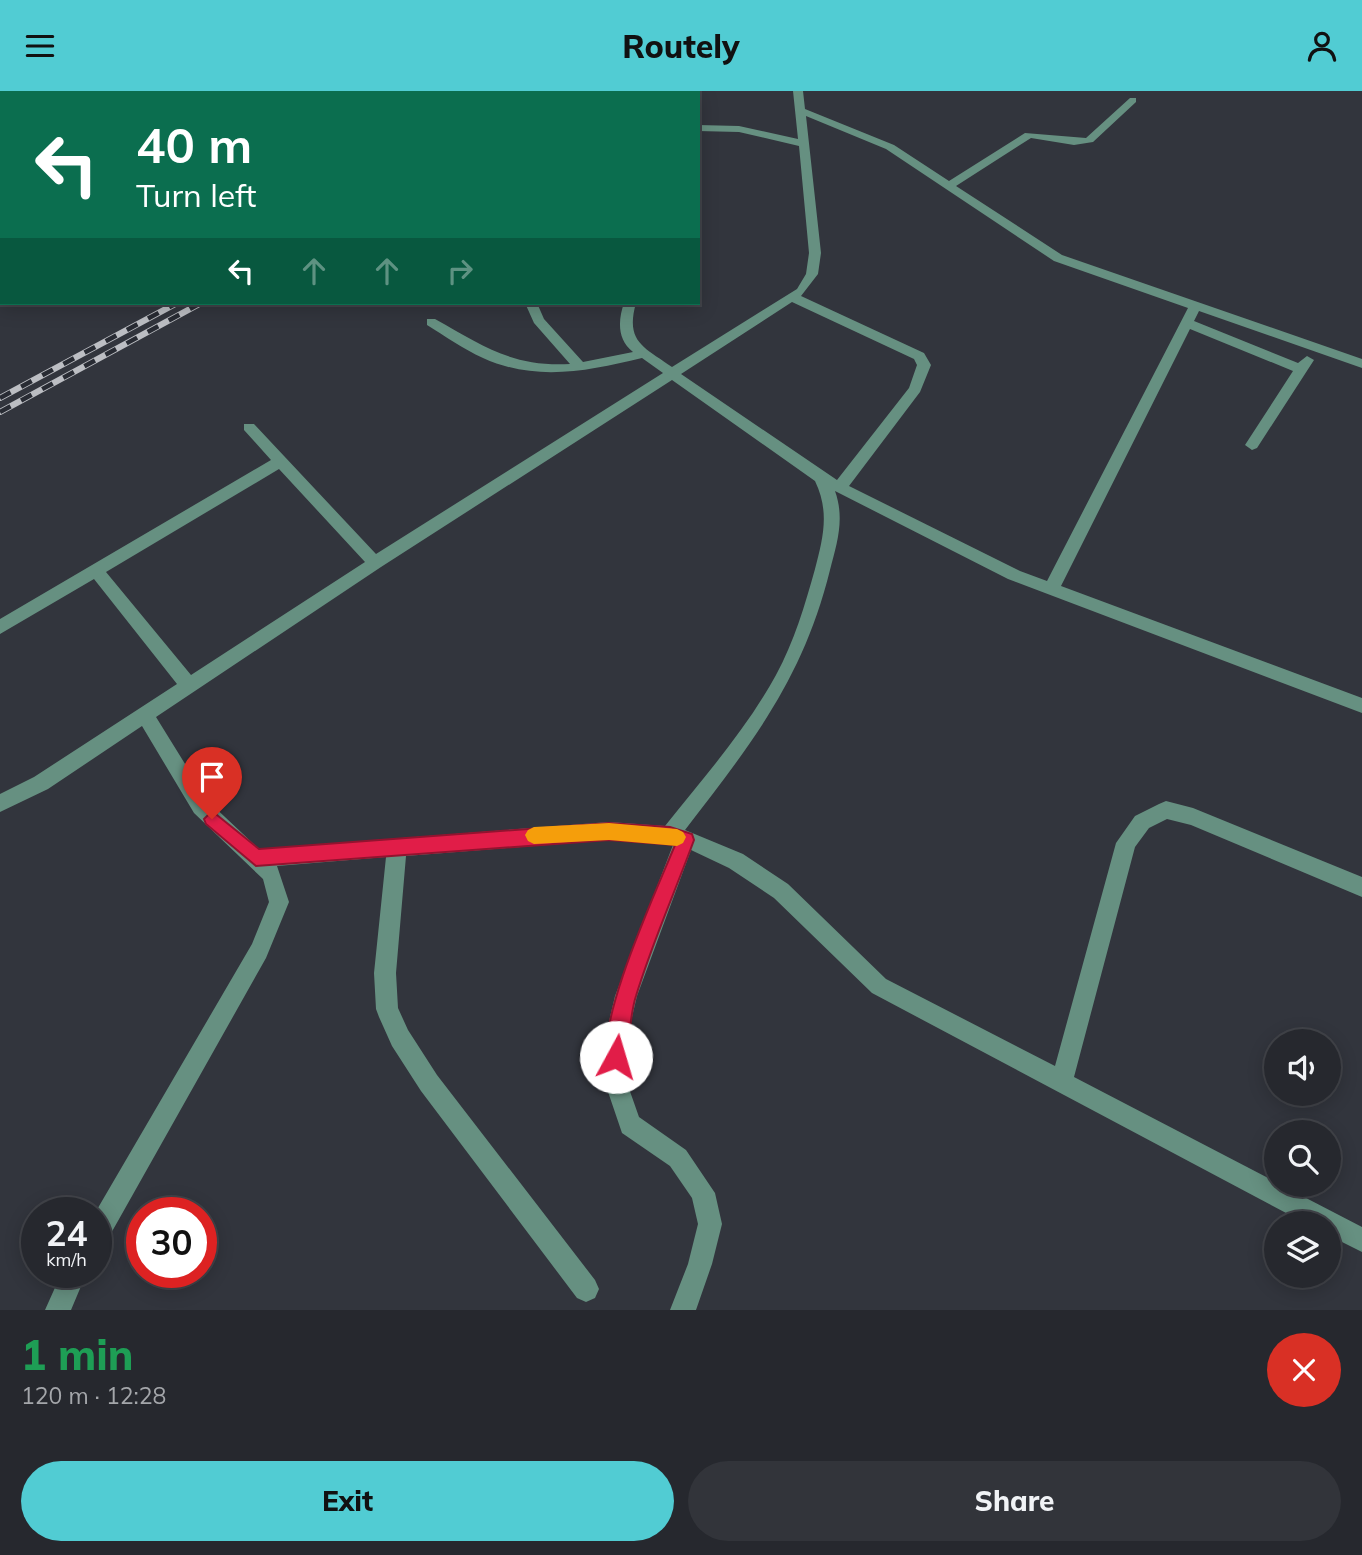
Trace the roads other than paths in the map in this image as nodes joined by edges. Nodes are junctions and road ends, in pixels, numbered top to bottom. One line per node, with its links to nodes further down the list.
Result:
1 (798, 91): 3 (street)
2 (1133, 100): 6 (street)
3 (801, 111): 5 (street); 6 (street)
4 (700, 128): 5 (street)
5 (805, 143): 7 (street)
6 (950, 185): 10 (street)
7 (792, 297): 18 (street); 23 (street)
8 (532, 305): 16 (street)
9 (630, 305): 14 (street)
10 (1195, 306): 12 (street); 13 (street)
11 (431, 322): 16 (street)
12 (1187, 323): 17 (street); 26 (street)
13 (1315, 348): 15 (street); 17 (street)
14 (643, 354): 16 (street); 18 (street)
15 (1362, 364)
16 (581, 368)
17 (1301, 369): 20 (street)
18 (670, 372): 22 (street); 24 (street)
19 (249, 427): 21 (street)
20 (1252, 445)
21 (281, 461): 24 (street); 25 (street)
22 (821, 478): 23 (street); 32 (street)
23 (840, 487): 26 (street)
24 (375, 563): 28 (street)
25 (96, 571): 27 (street); 28 (street)
26 (1051, 589): 29 (street)
27 (0, 627)
28 (189, 686): 30 (street)
29 (1362, 706)
30 (145, 715): 31 (street); 34 (street)
31 (0, 803)
32 (677, 838): 33 (street); 36 (street); 42 (street)
33 (397, 846): 34 (street); 40 (street)
34 (256, 858): 37 (street)
35 (1362, 887): 36 (street)
36 (1061, 1084): 38 (street)
37 (112, 1207)
38 (1362, 1240)
39 (68, 1288): 41 (street)
40 (586, 1289)
41 (58, 1310)
42 (683, 1310)

